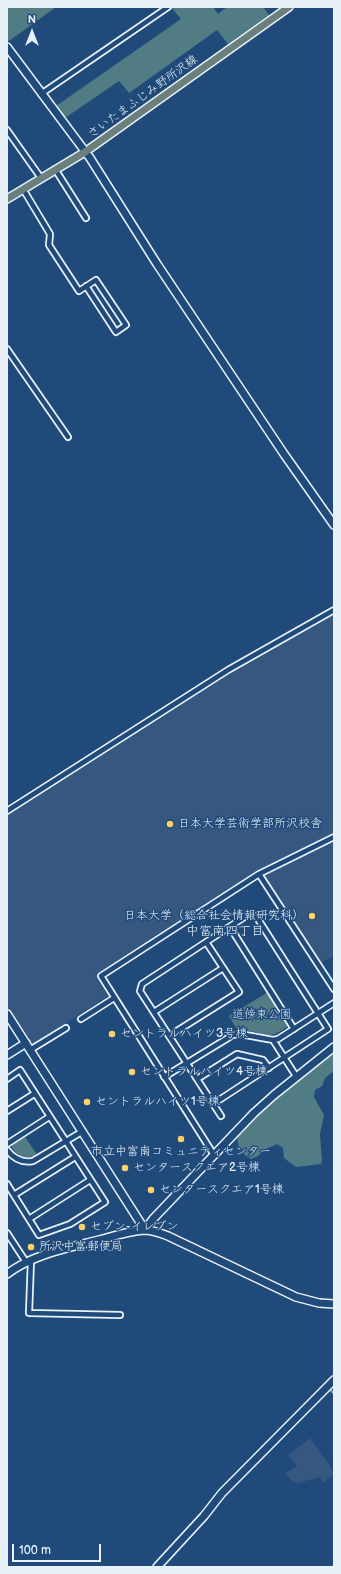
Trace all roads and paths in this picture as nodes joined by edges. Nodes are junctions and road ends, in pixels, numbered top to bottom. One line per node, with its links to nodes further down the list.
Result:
1 (168, 7): 4 (street)
2 (289, 7): 6 (main road, さいたまふじみ野所沢線)
3 (7, 47): 4 (street)
4 (41, 94): 6 (street)
5 (7, 130): 8 (street)
6 (85, 152): 7 (main road, さいたまふじみ野所沢線); 15 (street)
7 (55, 169): 8 (main road, さいたまふじみ野所沢線); 11 (street)
8 (41, 178): 9 (main road, さいたまふじみ野所沢線)
9 (23, 189): 10 (main road, さいたまふじみ野所沢線); 12 (street)
10 (7, 199)
11 (86, 218)
12 (86, 286): 12 (street)
13 (7, 349): 14 (street)
14 (68, 437)
15 (334, 525)
16 (334, 610): 17 (street)
17 (7, 811)
18 (334, 837): 19 (street)
19 (259, 874): 23 (street); 24 (street)
20 (230, 927): 21 (street); 27 (street); 31 (street)
21 (206, 942): 22 (street); 26 (street)
22 (223, 968): 26 (street); 32 (street)
23 (334, 989)
24 (114, 998): 29 (street); 42 (street)
25 (334, 1003): 27 (street)
26 (154, 1012): 32 (street)
27 (318, 1013): 31 (street); 38 (street)
28 (7, 1014): 34 (street)
29 (80, 1019)
30 (66, 1028): 36 (street)
31 (294, 1029): 33 (street)
32 (169, 1036): 39 (street)
33 (273, 1040): 38 (street); 39 (street)
34 (26, 1043): 36 (street); 37 (street)
35 (334, 1048): 41 (street)
36 (30, 1050): 50 (street)
37 (7, 1055)
38 (284, 1058): 40 (street); 41 (street)
39 (187, 1063): 42 (street); 44 (street)
40 (269, 1068): 44 (street); 46 (street)
41 (296, 1076): 54 (street)
42 (164, 1077): 54 (street)
43 (7, 1079): 45 (street)
44 (197, 1079): 46 (street)
45 (34, 1094): 47 (street); 49 (street)
46 (213, 1104): 48 (street)
47 (7, 1111)
48 (221, 1116)
49 (49, 1117): 51 (street); 52 (street)
50 (83, 1131): 51 (street); 60 (street)
51 (65, 1142): 53 (street); 55 (street)
52 (7, 1144)
53 (7, 1150)
54 (214, 1155): 60 (street)
55 (75, 1156): 56 (street); 58 (street)
56 (90, 1180): 59 (street); 59 (street)
57 (7, 1184): 58 (street)
58 (14, 1195): 59 (street)
59 (29, 1218)
60 (145, 1230): 62 (street); 64 (street)
61 (8, 1235): 62 (street)
62 (28, 1261): 63 (street); 65 (street)
63 (7, 1274)
64 (334, 1304)
65 (120, 1315)
66 (334, 1380): 67 (street)
67 (157, 1567)

